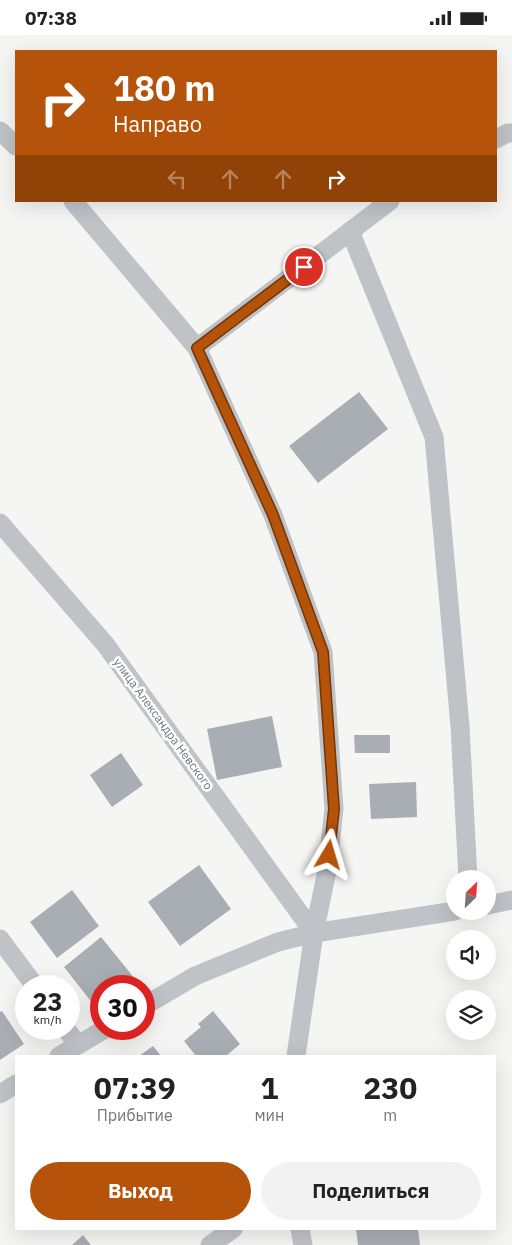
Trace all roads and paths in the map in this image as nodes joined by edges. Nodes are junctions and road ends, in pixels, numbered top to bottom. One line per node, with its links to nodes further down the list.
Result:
1 (0, 131): 4 (street)
2 (512, 133): 3 (street)
3 (497, 138)
4 (15, 145)
5 (74, 202): 8 (street)
6 (389, 202): 7 (street)
7 (350, 231): 8 (street); 10 (street)
8 (197, 348): 14 (street)
9 (0, 523): 14 (street, улица Александра Невского)
10 (468, 870)
11 (512, 900): 12 (street)
12 (496, 903)
13 (446, 912): 14 (street)
14 (314, 933): 17 (street); 22 (street)
15 (0, 939): 16 (street)
16 (26, 975)
17 (155, 1000)
18 (90, 1038): 20 (street)
19 (74, 1040): 20 (street)
20 (78, 1045): 21 (street)
21 (61, 1055)
22 (296, 1055)
23 (15, 1084): 24 (street)
24 (0, 1094)
25 (232, 1230): 27 (street)
26 (300, 1230): 28 (street)
27 (210, 1245)
28 (303, 1245)

